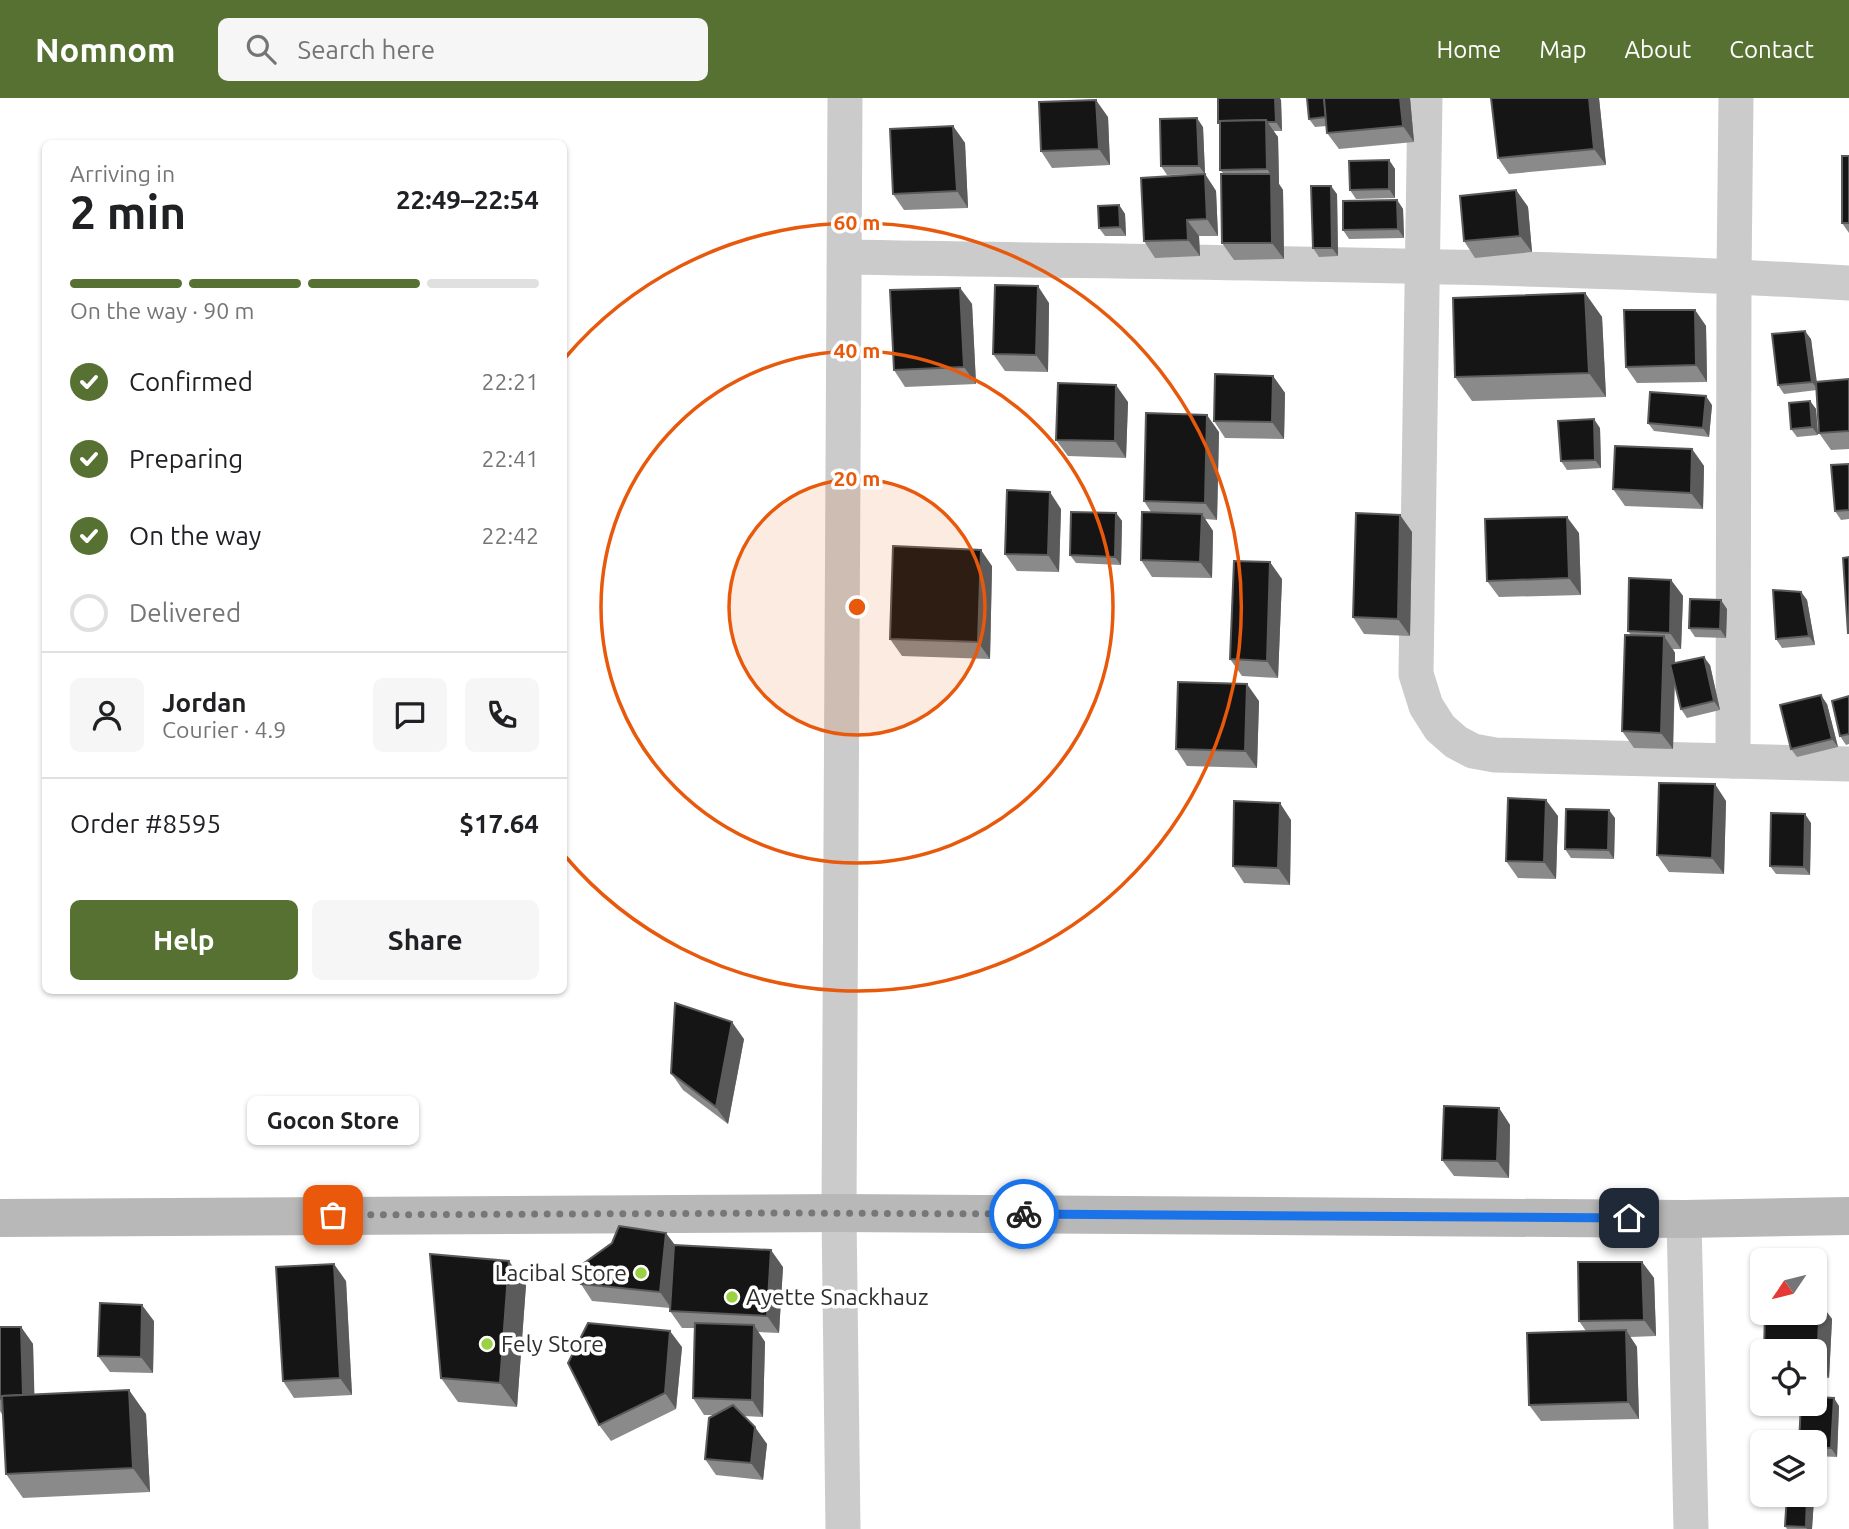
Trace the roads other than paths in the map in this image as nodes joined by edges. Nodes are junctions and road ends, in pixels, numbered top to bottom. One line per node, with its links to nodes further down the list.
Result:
1 (845, 98): 4 (street)
2 (1425, 98): 5 (street)
3 (1736, 98): 6 (street)
4 (846, 257): 5 (street); 10 (street)
5 (1422, 267): 6 (street); 8 (street)
6 (1734, 276): 7 (street); 8 (street)
7 (1849, 282)
8 (1733, 761): 9 (street)
9 (1849, 764)
10 (839, 1213): 12 (main road); 13 (main road); 14 (street)
11 (1849, 1216): 13 (main road)
12 (0, 1218)
13 (1684, 1219): 15 (street)
14 (843, 1529)
15 (1691, 1529)

